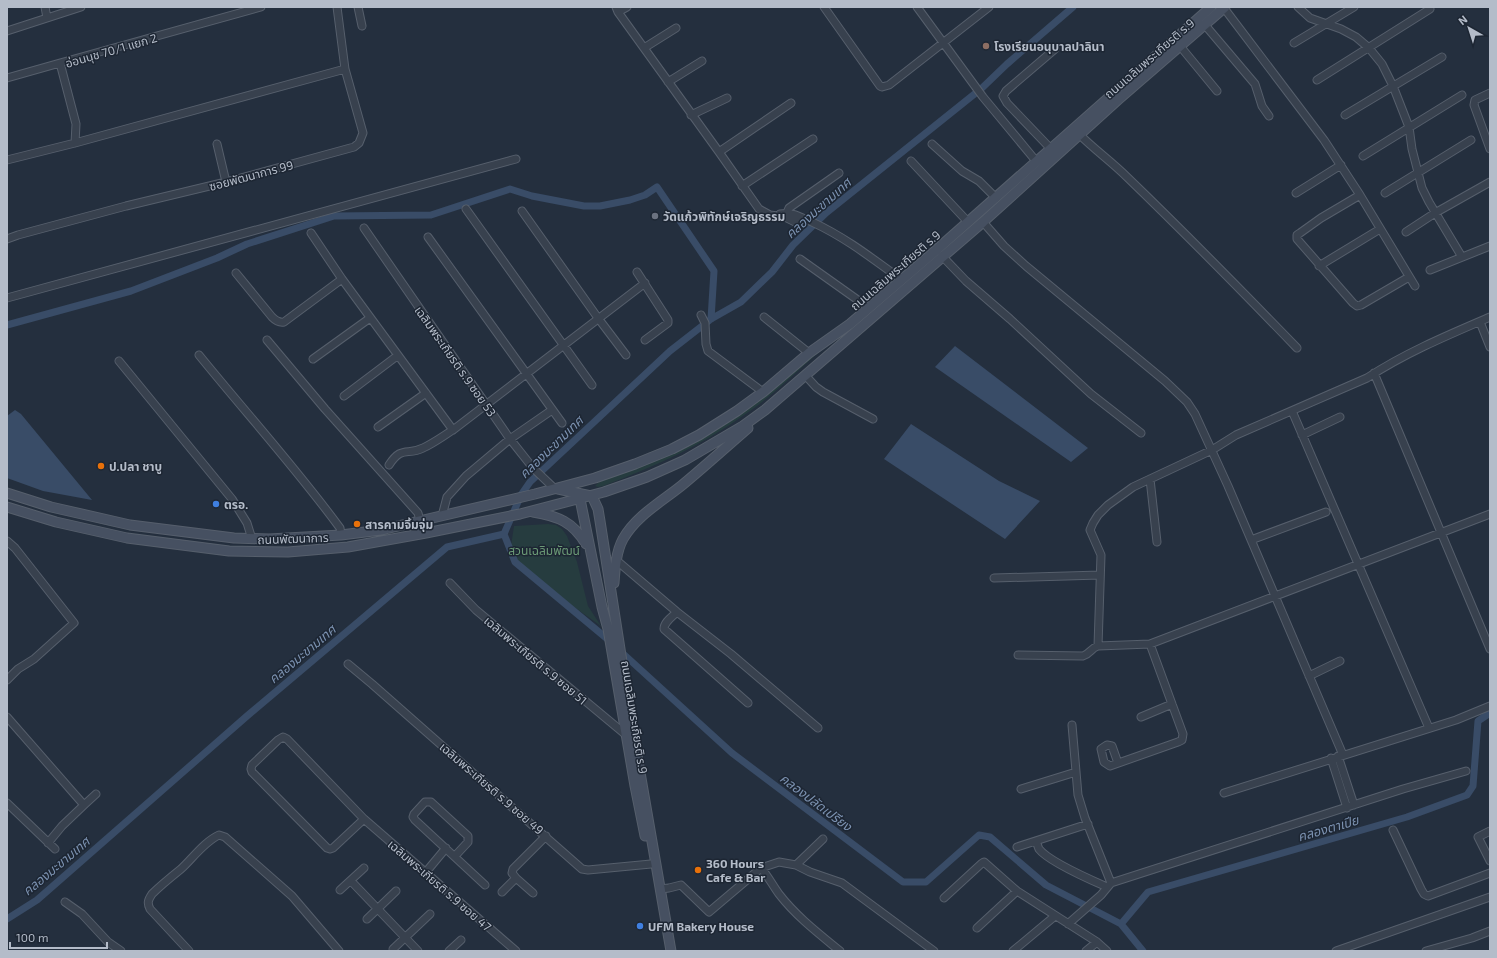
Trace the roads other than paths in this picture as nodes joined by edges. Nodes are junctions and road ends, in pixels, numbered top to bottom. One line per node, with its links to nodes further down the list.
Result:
1 (45, 7): 16 (street)
2 (80, 7): 16 (street)
3 (261, 7): 30 (street, อ่อนนุช 70/1 แยก 2)
4 (337, 7): 31 (street, ซอยพัฒนาการ 99)
5 (358, 7): 19 (street)
6 (627, 7): 14 (street)
7 (824, 7): 22 (street)
8 (917, 7): 22 (street)
9 (989, 7): 22 (street)
10 (1211, 7): 51 (main road, ถนนเฉลิมพระเกียรติ ร.9)
11 (1225, 7): 18 (main road, ถนนเฉลิมพระเกียรติ ร.9); 59 (street)
12 (1298, 7): 17 (street)
13 (1354, 7): 17 (street)
14 (617, 10): 25 (street)
15 (1430, 10): 26 (street)
16 (48, 18): 21 (street)
17 (1326, 24): 23 (street); 26 (street)
18 (1205, 25): 24 (main road, ถนนเฉลิมพระเกียรติ ร.9); 43 (street)
19 (362, 26)
20 (676, 28): 25 (street)
21 (7, 31)
22 (943, 42): 58 (street)
23 (1294, 43)
24 (1180, 46): 36 (street); 45 (main road, ถนนเฉลิมพระเกียรติ ร.9)
25 (644, 48): 34 (street)
26 (1369, 48): 33 (street); 35 (street)
27 (1055, 49): 51 (street)
28 (1442, 57): 35 (street)
29 (702, 62): 34 (street)
30 (60, 63): 32 (street); 48 (street, อ่อนนุช 70/1 แยก 2)
31 (345, 69): 48 (street); 62 (street, ซอยพัฒนาการ 99)
32 (7, 78)
33 (1317, 80)
34 (668, 82): 41 (street)
35 (1393, 86): 42 (street); 44 (street)
36 (1217, 91)
37 (1490, 93): 52 (street)
38 (1462, 95): 44 (street)
39 (727, 98): 41 (street)
40 (791, 103): 53 (street)
41 (691, 115): 53 (street)
42 (1345, 115)
43 (1269, 116)
44 (1409, 127): 54 (street); 61 (street)
45 (1080, 135): 75 (main road, ถนนเฉลิมพระเกียรติ ร.9); 107 (street)
46 (813, 139): 64 (street)
47 (1471, 140): 61 (street)
48 (75, 143): 56 (street)
49 (217, 144): 62 (street)
50 (932, 144): 68 (street)
51 (1051, 149): 58 (main road, ถนนเฉลิมพระเกียรติ ร.9)
52 (1490, 149)
53 (719, 152): 64 (street)
54 (1363, 156)
55 (516, 159): 95 (street)
56 (7, 160)
57 (911, 161): 74 (street)
58 (1036, 161): 68 (main road, ถนนเฉลิมพระเกียรติ ร.9)
59 (1341, 165): 65 (street); 67 (street)
60 (839, 173): 72 (street)
61 (1418, 173): 66 (street); 71 (street)
62 (226, 182): 81 (street, ซอยพัฒนาการ 99)
63 (1490, 182): 71 (street)
64 (742, 186): 72 (street)
65 (1296, 193)
66 (1385, 193)
67 (1360, 195): 77 (street); 86 (street)
68 (996, 198): 73 (main road, ถนนเฉลิมพระเกียรติ ร.9)
69 (466, 209): 105 (street)
70 (522, 211): 100 (street)
71 (1436, 213): 78 (street); 84 (street)
72 (785, 215): 92 (street)
73 (976, 215): 74 (main road, ถนนเฉลิมพระเกียรติ ร.9); 75 (main road)
74 (968, 222): 92 (main road, ถนนเฉลิมพระเกียรติ ร.9)
75 (983, 222): 83 (main road, ถนนเฉลิมพระเกียรติ ร.9); 133 (street)
76 (364, 228): 121 (street, เฉลิมพระเกียรติ ร.9 ซอย 53)
77 (1380, 228): 86 (street); 90 (street)
78 (1406, 232)
79 (311, 233): 91 (street)
80 (428, 237): 115 (street)
81 (7, 239)
82 (1490, 246): 84 (street)
83 (942, 256): 116 (main road, ถนนเฉลิมพระเกียรติ ร.9); 130 (street)
84 (1462, 257): 87 (street)
85 (800, 259): 96 (street)
86 (1319, 266): 90 (street)
87 (1430, 270)
88 (637, 272): 93 (street)
89 (236, 273): 91 (street)
90 (1409, 276): 94 (street)
91 (342, 279): 99 (street)
92 (902, 280): 96 (main road, ถนนเฉลิมพระเกียรติ ร.9)
93 (645, 283): 100 (street); 104 (street)
94 (1415, 286)
95 (7, 298)
96 (869, 308): 108 (main road, ถนนเฉลิมพระเกียรติ ร.9)
97 (701, 315): 118 (street)
98 (764, 317): 108 (street)
99 (370, 318): 111 (street); 112 (street)
100 (598, 318): 105 (street); 110 (street)
101 (1490, 318): 102 (street)
102 (1480, 322): 106 (street); 114 (street)
103 (267, 340): 145 (street)
104 (645, 340)
105 (563, 346): 115 (street); 117 (street)
106 (1490, 347)
107 (1297, 348)
108 (809, 353): 118 (main road, ถนนเฉลิมพระเกียรติ ร.9)
109 (199, 355): 147 (street)
110 (626, 355)
111 (397, 356): 119 (street); 120 (street)
112 (313, 359)
113 (119, 361): 148 (street)
114 (1374, 373): 124 (street); 146 (street)
115 (526, 375): 121 (street); 122 (street)
116 (805, 375): 123 (main road, ถนนเฉลิมพระเกียรติ ร.9); 126 (street)
117 (592, 386)
118 (763, 392): 135 (main road, ถนนเฉลิมพระเกียรติ ร.9)
119 (426, 393): 128 (street); 129 (street)
120 (344, 396)
121 (486, 405): 129 (street); 132 (street, เฉลิมพระเกียรติ ร.9 ซอย 53)
122 (552, 410): 127 (street); 132 (street)
123 (764, 410): 139 (main road, ถนนเฉลิมพระเกียรติ ร.9); 153 (main road)
124 (1292, 410): 131 (street); 133 (street)
125 (1340, 418): 131 (street)
126 (873, 419)
127 (562, 423)
128 (378, 427)
129 (453, 430): 134 (street)
130 (1141, 433)
131 (1302, 435): 154 (street)
132 (510, 439): 137 (street, เฉลิมพระเกียรติ ร.9 ซอย 53); 144 (street)
133 (1212, 450): 136 (street); 150 (street)
134 (389, 465)
135 (596, 478): 137 (main road, ถนนเฉลิมพระเกียรติ ร.9); 139 (main road)
136 (1150, 479): 151 (street); 155 (street)
137 (555, 489): 139 (main road); 144 (main road, ถนนพัฒนาการ)
138 (7, 493): 148 (main road, ถนนพัฒนาการ)
139 (585, 496): 142 (main road, ถนนพัฒนาการ); 152 (main road, ถนนเฉลิมพระเกียรติ ร.9); 158 (main road, ถนนเฉลิมพระเกียรติ ร.9)
140 (7, 507): 142 (main road, ถนนพัฒนาการ)
141 (1326, 512): 150 (street)
142 (525, 513): 152 (main road)
143 (1490, 514): 146 (street)
144 (442, 516): 145 (main road, ถนนพัฒนาการ)
145 (420, 521): 147 (main road, ถนนพัฒนาการ)
146 (1440, 533): 154 (street); 163 (street)
147 (341, 535): 148 (main road, ถนนพัฒนาการ)
148 (252, 538)
149 (7, 540): 169 (street)
150 (1251, 540): 159 (street)
151 (1157, 542)
152 (589, 549): 167 (main road, ถนนเฉลิมพระเกียรติ ร.9)
153 (616, 560): 158 (main road); 160 (street)
154 (1358, 565): 159 (street); 177 (street)
155 (1100, 575): 156 (street); 162 (street)
156 (994, 578)
157 (450, 583): 178 (street, เฉลิมพระเกียรติ ร.9 ซอย 51)
158 (613, 597): 167 (main road, ถนนเฉลิมพระเกียรติ ร.9)
159 (1275, 597): 161 (street); 168 (street)
160 (677, 612): 170 (street); 176 (street)
161 (1150, 644): 162 (street); 171 (street)
162 (1098, 646): 164 (street)
163 (1490, 649)
164 (1018, 655)
165 (1340, 662): 168 (street)
166 (348, 664): 193 (street, เฉลิมพระเกียรติ ร.9 ซอย 49)
167 (619, 669): 178 (main road, ถนนเฉลิมพระเกียรติ ร.9); 212 (main road, ถนนเฉลิมพระเกียรติ ร.9)
168 (1309, 676): 179 (street)
169 (7, 680)
170 (748, 703)
171 (1172, 704): 174 (street); 180 (street)
172 (1490, 706): 177 (street)
173 (7, 717): 187 (street)
174 (1141, 717)
175 (1072, 725): 182 (street)
176 (818, 728)
177 (1429, 728): 179 (street)
178 (625, 734): 202 (main road, ถนนเฉลิมพระเกียรติ ร.9)
179 (1337, 757): 184 (street); 188 (street)
180 (1118, 763)
181 (1466, 771): 188 (street)
182 (1076, 772): 183 (street); 190 (street)
183 (1021, 789)
184 (1224, 792)
185 (96, 794): 187 (street)
186 (7, 803): 196 (street)
187 (84, 805): 196 (street)
188 (1350, 806): 211 (street)
189 (364, 819): 189 (street, เฉลิมพระเกียรติ ร.9 ซอย 47); 206 (street, เฉลิมพระเกียรติ ร.9 ซอย 47)
190 (1086, 821): 195 (street); 211 (street)
191 (1393, 830): 207 (street)
192 (1490, 831): 201 (street)
193 (546, 836): 202 (street, เฉลิมพระเกียรติ ร.9 ซอย 49); 208 (street)
194 (823, 839): 203 (street)
195 (1036, 841): 197 (street); 211 (street)
196 (48, 843): 199 (street)
197 (1017, 847)
198 (446, 848): 200 (street); 200 (street); 206 (street)
199 (56, 849)
200 (455, 856): 210 (street)
201 (1490, 861)
202 (651, 864): 238 (main road, ถนนเฉลิมพระเกียรติ ร.9)
203 (796, 864): 205 (street); 241 (street)
204 (364, 868): 209 (street)
205 (761, 868): 212 (street); 240 (street)
206 (426, 872): 237 (street, เฉลิมพระเกียรติ ร.9 ซอย 47)
207 (1490, 873)
208 (516, 878): 216 (street); 217 (street)
209 (351, 881): 213 (street); 221 (street)
210 (485, 885)
211 (1109, 885): 225 (street)
212 (660, 889): 239 (main road, ถนนเฉลิมพระเกียรติ ร.9)
213 (340, 890)
214 (396, 891): 221 (street)
215 (1017, 891): 219 (street); 223 (street); 226 (street)
216 (502, 892)
217 (533, 893)
218 (1490, 897): 245 (street)
219 (944, 898)
220 (65, 902): 232 (street)
221 (378, 908): 224 (street); 228 (street)
222 (430, 914): 228 (street)
223 (1055, 916): 225 (street); 242 (street)
224 (367, 919)
225 (1068, 924): 230 (street)
226 (977, 928)
227 (1490, 931): 246 (street)
228 (405, 938): 231 (street); 235 (street)
229 (461, 940): 236 (street)
230 (1097, 942): 243 (street); 244 (street)
231 (393, 949)
232 (121, 951)
233 (189, 951): 234 (street)
234 (339, 951)
235 (418, 951)
236 (449, 951)
237 (516, 951)
238 (665, 951)
239 (671, 951)
240 (840, 951)
241 (934, 951)
242 (1013, 951)
243 (1086, 951)
244 (1107, 951)
245 (1336, 951)
246 (1426, 951)

